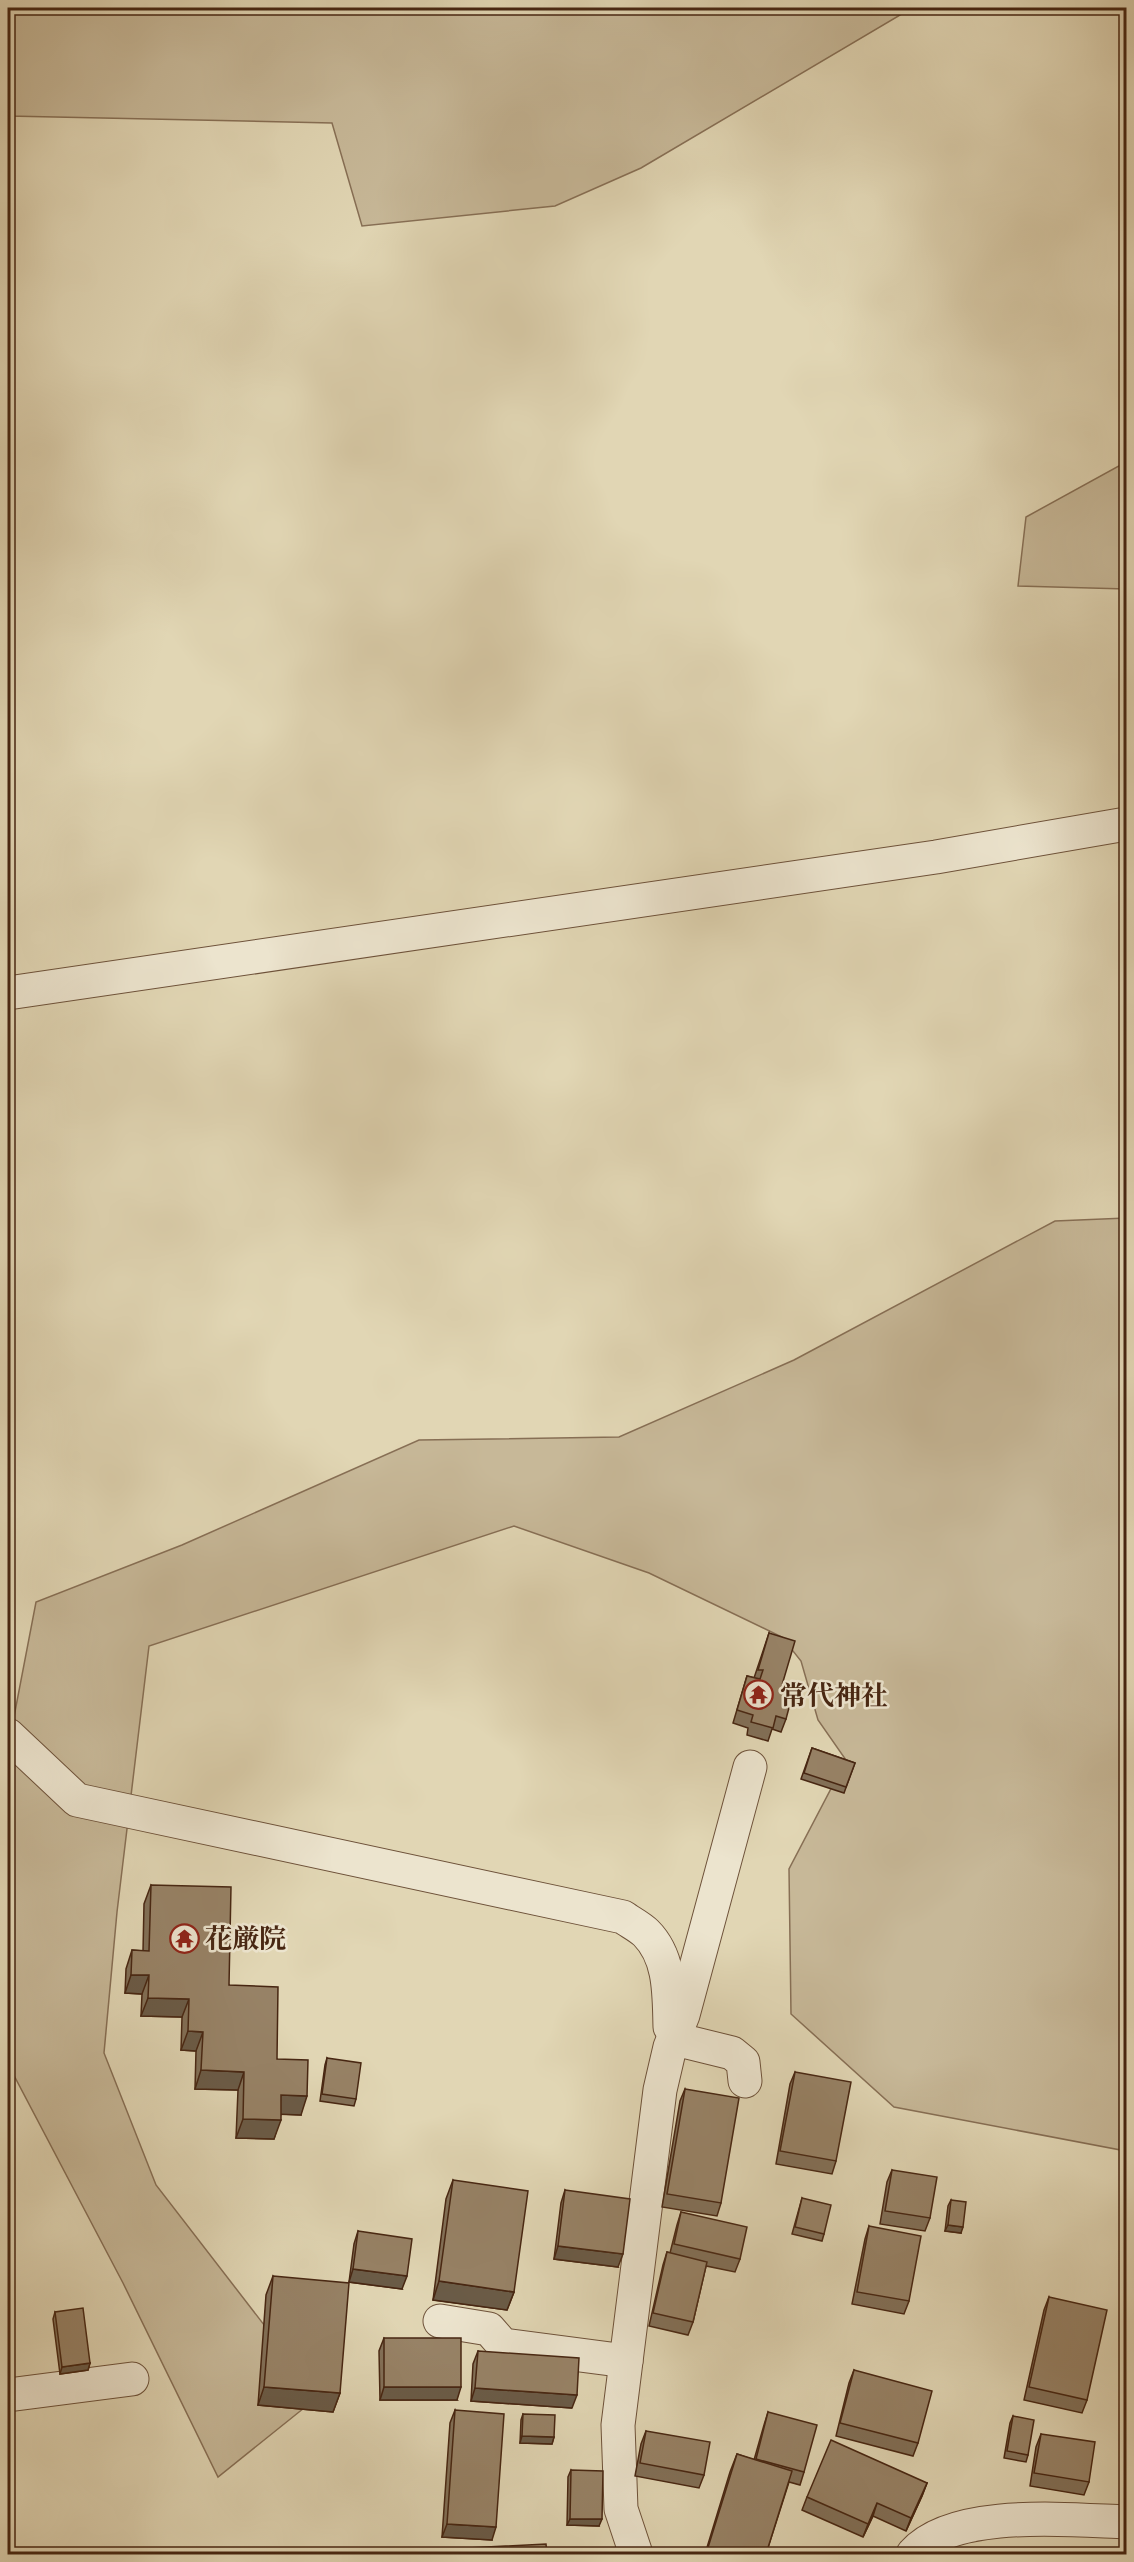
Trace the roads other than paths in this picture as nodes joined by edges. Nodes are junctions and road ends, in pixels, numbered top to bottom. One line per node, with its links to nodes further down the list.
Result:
1 (1126, 824): 2 (street)
2 (8, 993)
3 (8, 1735): 5 (street)
4 (750, 1767): 5 (street)
5 (672, 2043): 6 (street); 8 (street)
6 (745, 2081)
7 (440, 2321): 8 (street)
8 (626, 2361): 12 (street)
9 (132, 2379): 10 (street)
10 (8, 2396)
11 (1126, 2522): 13 (street)
12 (636, 2554)
13 (914, 2554)

